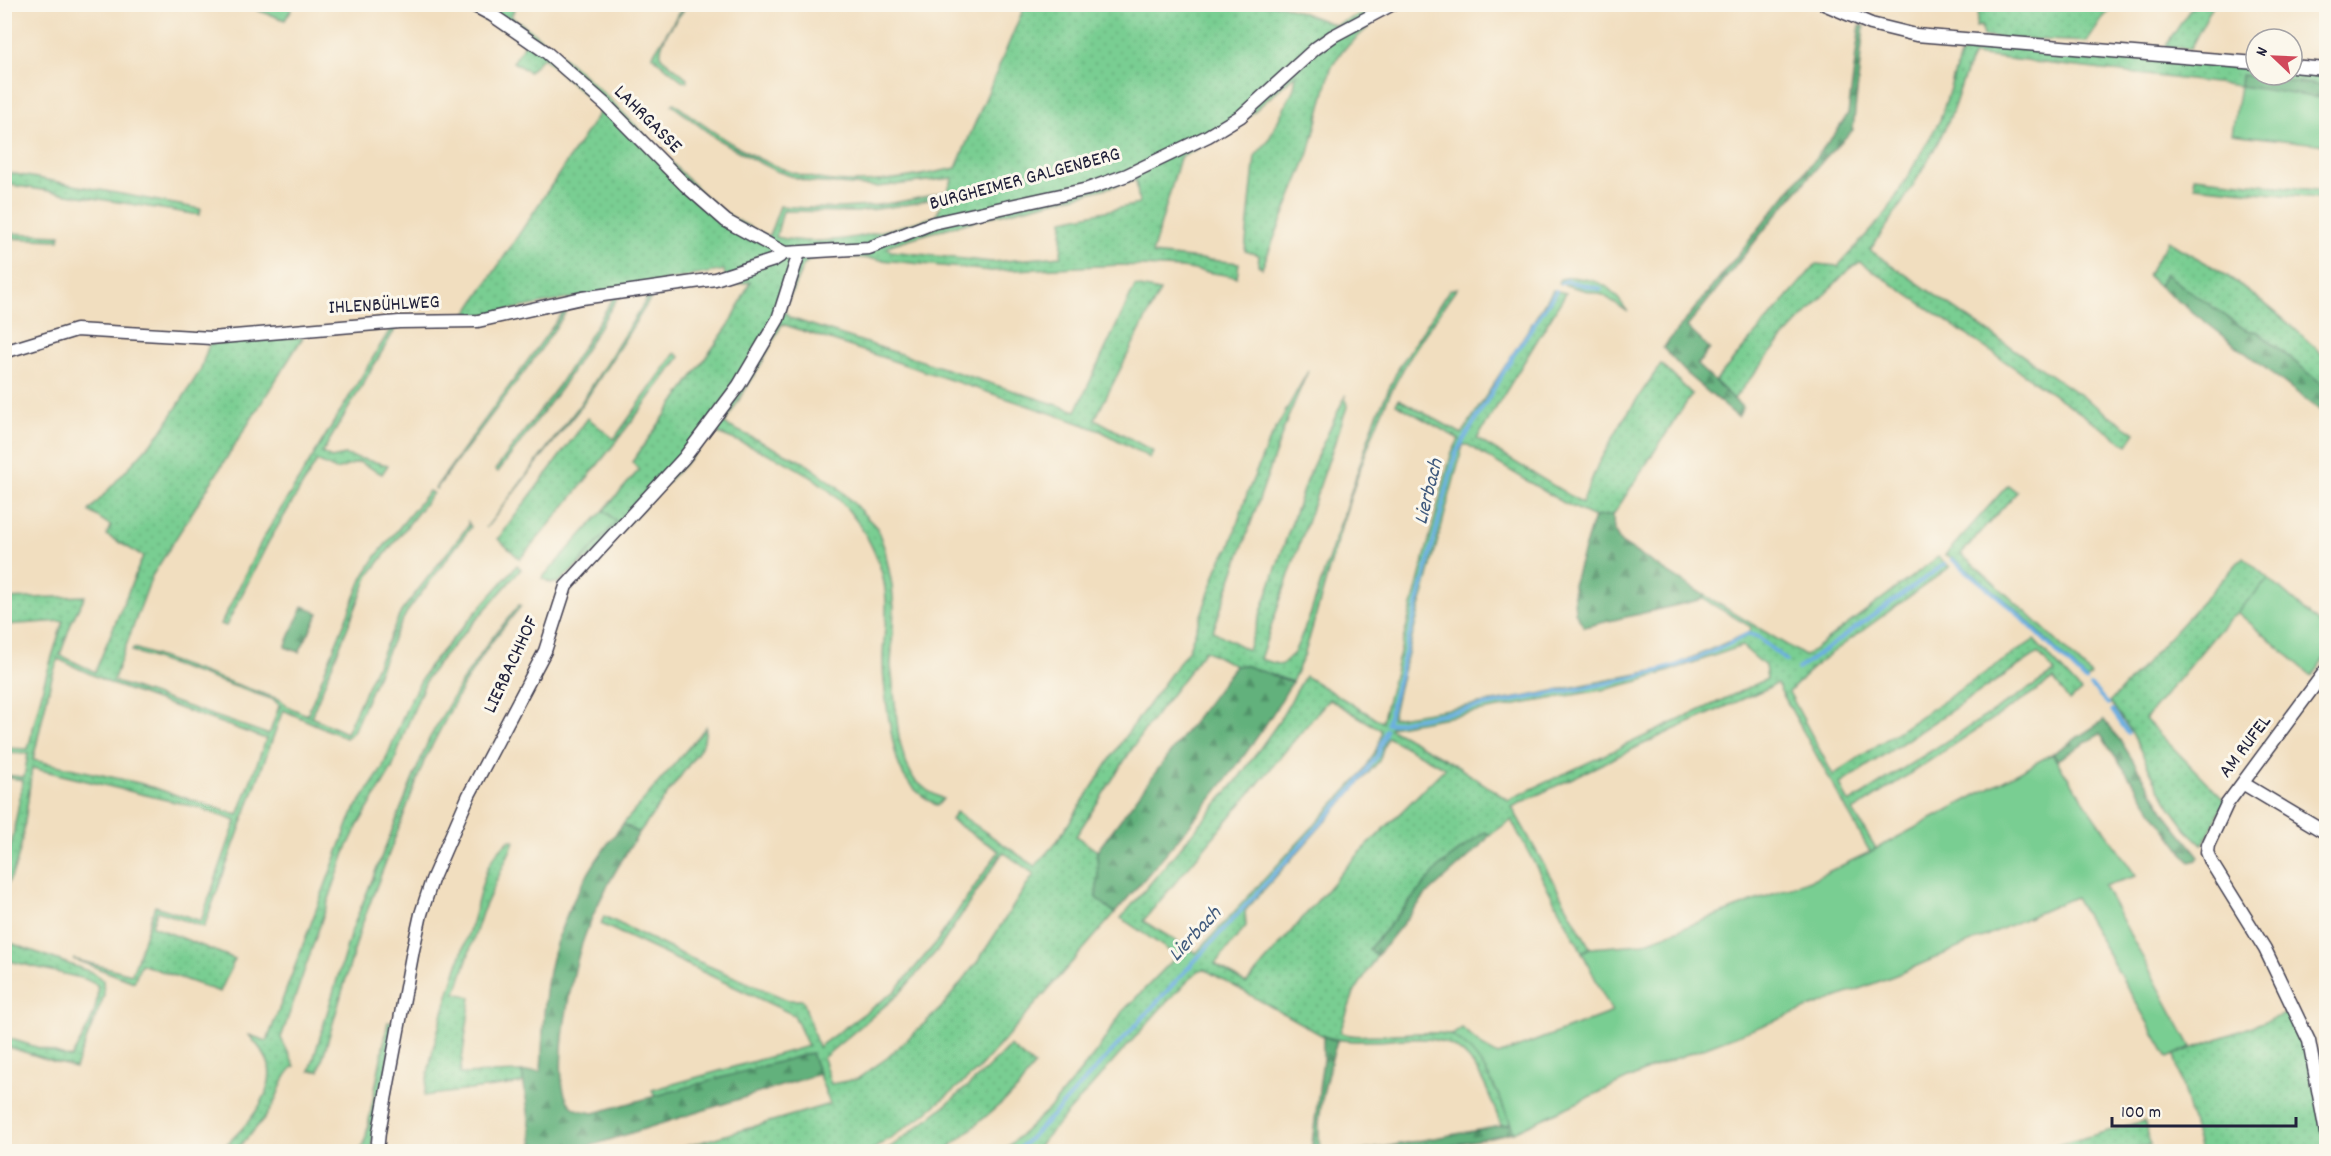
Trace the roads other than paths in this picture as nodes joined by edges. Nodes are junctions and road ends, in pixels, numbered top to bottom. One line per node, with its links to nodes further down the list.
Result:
1 (471, 4): 7 (street, LAHRGASSE)
2 (1393, 4): 9 (street, BURGHEIMER GALGENBERG)
3 (1824, 4): 4 (street)
4 (2244, 62)
5 (2304, 67): 6 (street)
6 (2326, 69)
7 (766, 244): 8 (street, LAHRGASSE); 10 (street)
8 (785, 253): 9 (street, LAHRGASSE); 10 (street, IHLENBÜHLWEG)
9 (799, 253): 16 (street, LIERBACHHOF)
10 (763, 263): 11 (street, IHLENBÜHLWEG)
11 (4, 352)
12 (2326, 670): 13 (street, AM RUFEL)
13 (2244, 784): 14 (street); 15 (street, AM RUFEL)
14 (2326, 832)
15 (2326, 1133)
16 (377, 1152)

